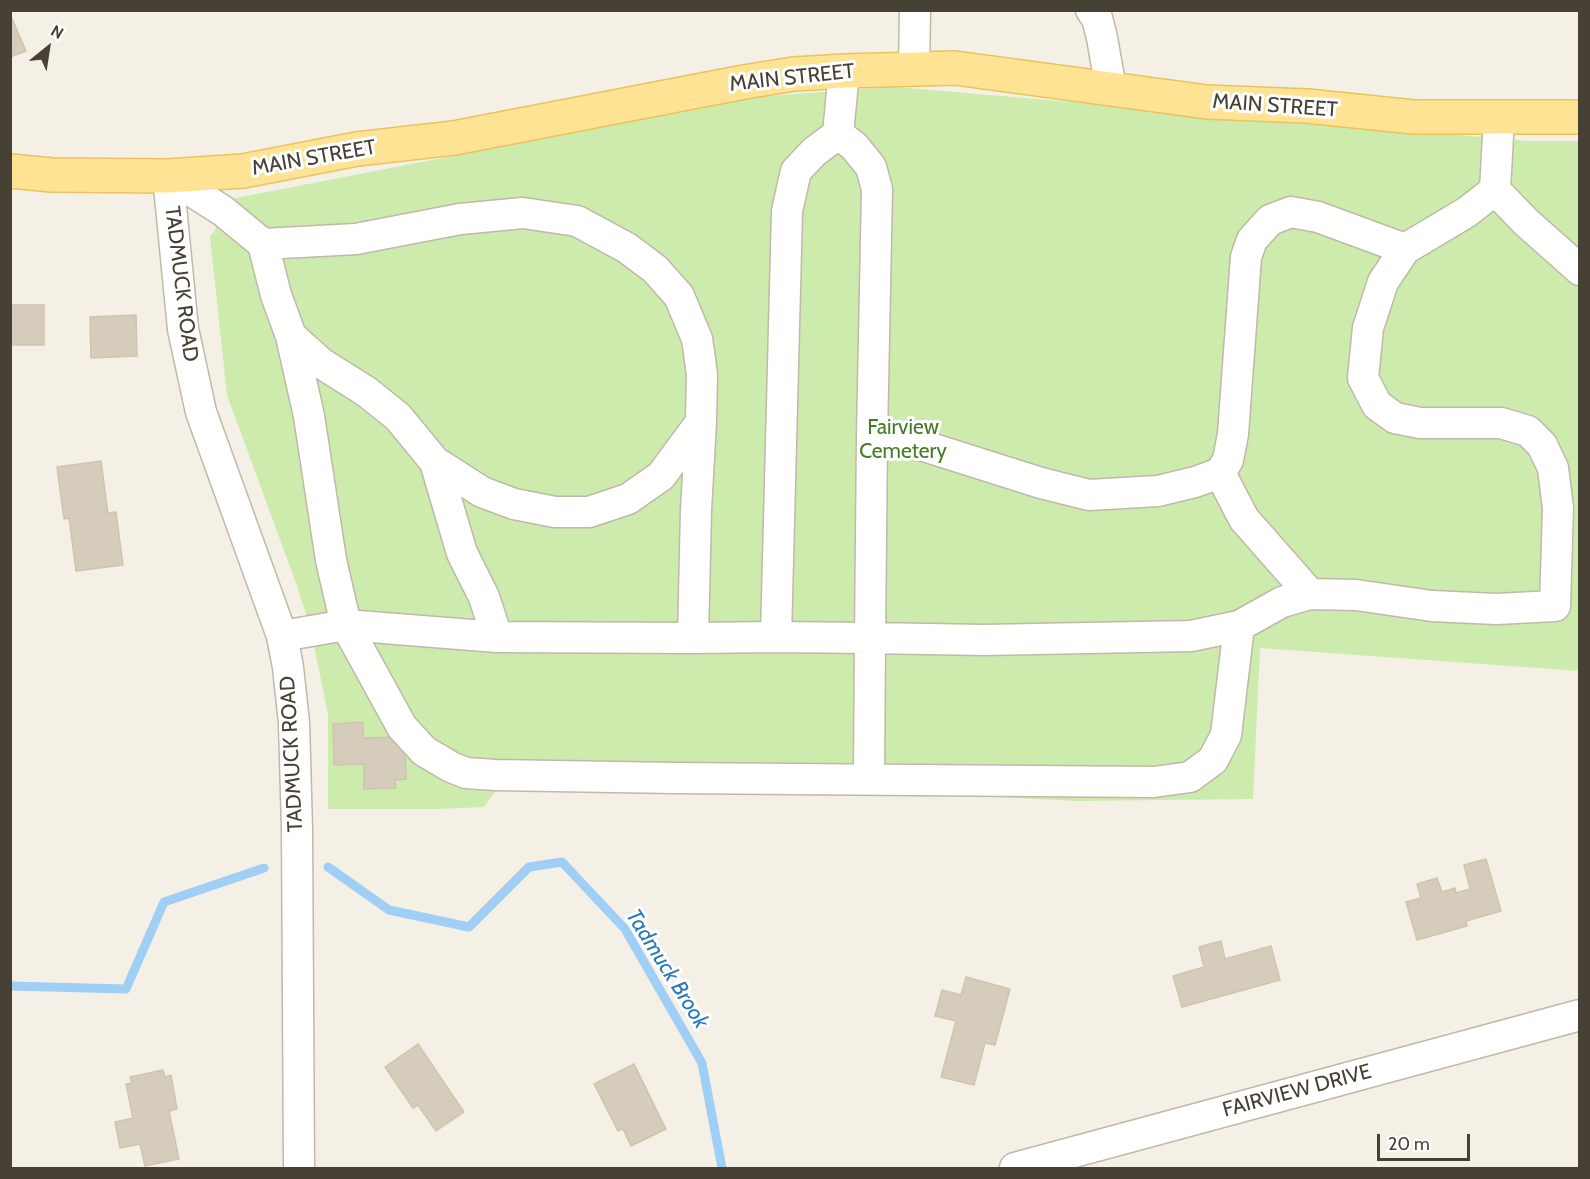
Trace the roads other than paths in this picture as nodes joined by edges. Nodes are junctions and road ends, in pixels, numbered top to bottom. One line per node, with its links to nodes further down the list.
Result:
1 (915, 10): 3 (street)
2 (1091, 10): 5 (street)
3 (914, 69): 4 (main road, MAIN STREET); 5 (main road, MAIN STREET)
4 (844, 71): 8 (street); 10 (main road, MAIN STREET)
5 (1112, 89): 6 (main road, MAIN STREET)
6 (1499, 117): 7 (main road, MAIN STREET); 11 (street)
7 (1580, 117)
8 (838, 134): 17 (street); 27 (street)
9 (10, 171): 10 (main road, MAIN STREET)
10 (168, 176): 12 (street); 24 (street, TADMUCK ROAD)
11 (1495, 190): 13 (street); 14 (street)
12 (263, 244): 15 (street); 16 (street)
13 (1405, 249): 19 (street); 21 (street)
14 (1580, 270)
15 (291, 336): 18 (street); 22 (street)
16 (701, 422): 18 (street); 26 (street)
17 (872, 436): 19 (street); 28 (street)
18 (435, 462): 25 (street)
19 (1220, 473): 20 (street)
20 (1310, 594): 21 (street); 23 (street)
21 (1567, 605)
22 (346, 625): 24 (street); 25 (street); 29 (street)
23 (1239, 626): 28 (street); 29 (street)
24 (282, 636): 31 (street, TADMUCK ROAD)
25 (497, 637): 26 (street)
26 (693, 638): 27 (street)
27 (776, 638): 28 (street)
28 (870, 638): 29 (street)
29 (869, 779)
30 (1580, 1015): 32 (street, FAIRVIEW DRIVE)
31 (299, 1168)
32 (1015, 1168)

